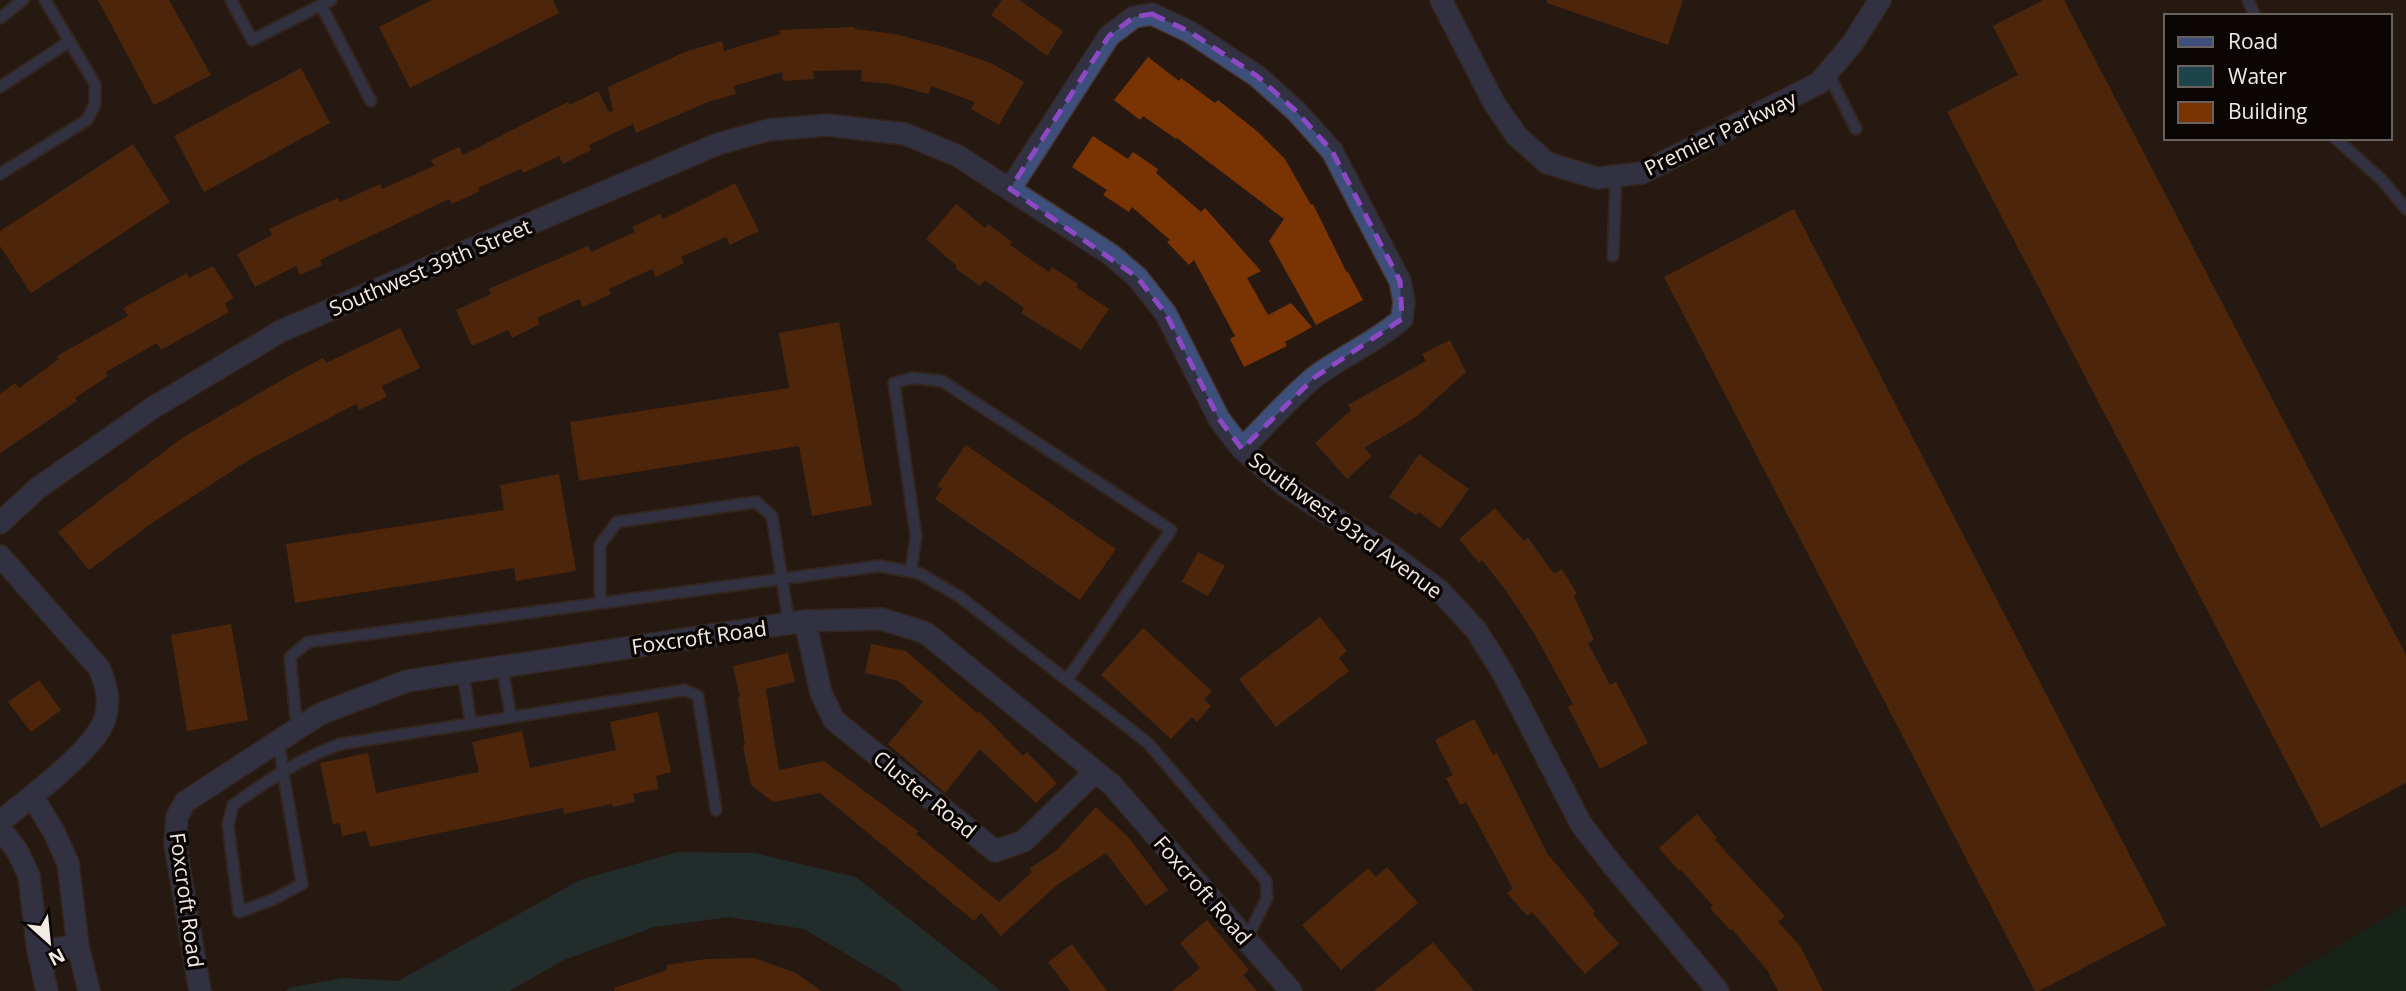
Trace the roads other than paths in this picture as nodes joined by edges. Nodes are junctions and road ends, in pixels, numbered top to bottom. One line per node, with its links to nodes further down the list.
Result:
1 (23, 0): 7 (lane)
2 (45, 0): 8 (lane)
3 (231, 0): 6 (lane)
4 (1441, 0): 16 (street, Premier Parkway)
5 (1880, 0): 9 (street, Premier Parkway)
6 (326, 3): 11 (lane)
7 (0, 18)
8 (70, 41): 10 (lane); 15 (lane)
9 (1828, 73): 12 (lane); 16 (street, Premier Parkway)
10 (0, 87)
11 (371, 101)
12 (1856, 129)
13 (905, 134): 17 (street, Southwest 93rd Avenue); 21 (street, Southwest 39th Street)
14 (2336, 140): 18 (lane)
15 (0, 174)
16 (1616, 176): 19 (lane)
17 (1010, 190): 20 (street, Southwest 93rd Avenue); 20 (street)
18 (2406, 209)
19 (1613, 256)
20 (1242, 449): 47 (street, Southwest 93rd Avenue)
21 (0, 523)
22 (0, 556): 36 (street)
23 (911, 571): 24 (lane); 29 (lane); 29 (lane)
24 (783, 579): 25 (lane); 25 (lane); 26 (lane)
25 (600, 603): 32 (lane)
26 (797, 623): 27 (street, Foxcroft Road); 35 (street, Foxcroft Road); 35 (street, Cluster Road)
27 (502, 666): 28 (street, Foxcroft Road); 30 (lane)
28 (463, 673): 31 (lane); 32 (street, Foxcroft Road)
29 (1066, 680): 40 (lane)
30 (511, 718): 31 (lane); 37 (lane)
31 (471, 724): 34 (lane)
32 (297, 729): 33 (street, Foxcroft Road)
33 (275, 743): 34 (lane); 45 (street, Foxcroft Road)
34 (283, 772): 34 (lane)
35 (1095, 772): 40 (street, Foxcroft Road)
36 (32, 796): 38 (street); 41 (street)
37 (716, 810)
38 (0, 822)
39 (0, 828): 42 (street)
40 (1246, 940): 46 (street, Foxcroft Road)
41 (78, 946): 42 (street); 44 (street)
42 (38, 951): 43 (street)
43 (47, 991)
44 (89, 991)
45 (200, 991)
46 (1291, 991)
47 (1718, 991)

